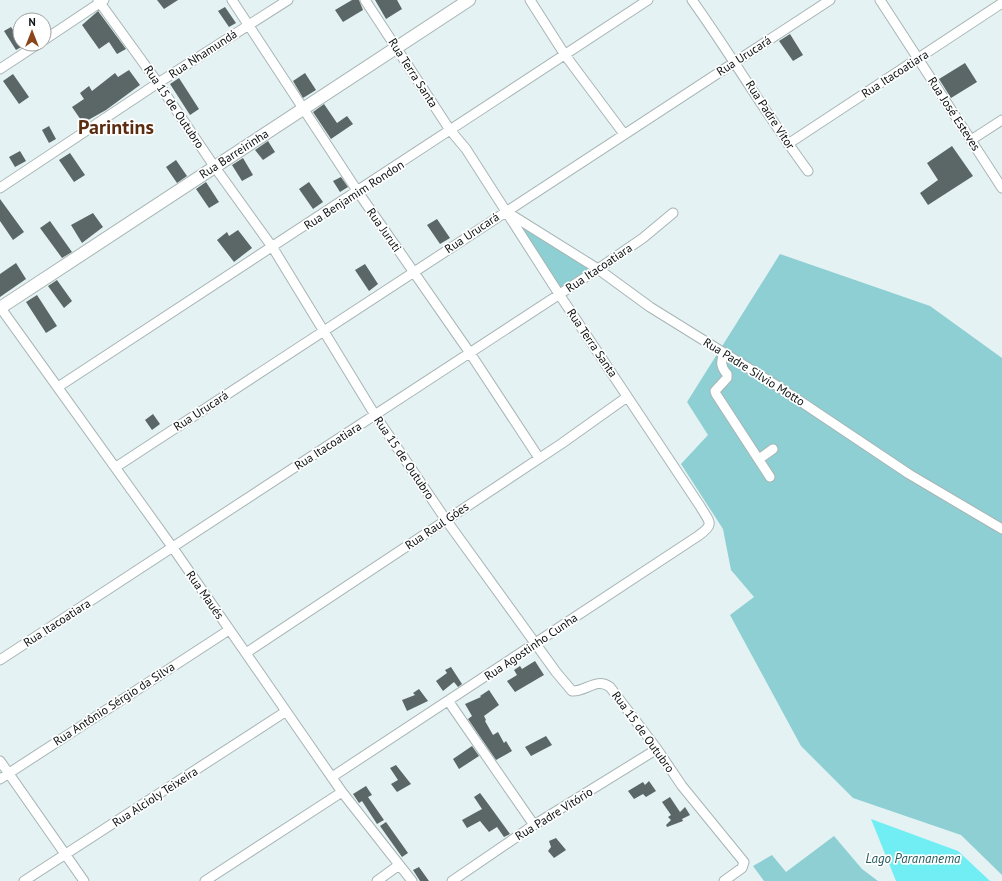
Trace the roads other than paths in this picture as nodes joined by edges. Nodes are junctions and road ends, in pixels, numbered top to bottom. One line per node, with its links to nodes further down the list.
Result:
1 (232, 0): 12 (street, Rua Juruti)
2 (288, 0): 12 (street, Rua Nhamundá)
3 (365, 0): 14 (street, Rua Terra Santa)
4 (469, 0): 14 (street, Rua Barreirinha)
5 (530, 0): 16 (street)
6 (648, 0): 16 (street, Rua Benjamim Rondon)
7 (692, 0): 18 (street, Rua Padre Vitor)
8 (830, 0): 18 (street, Rua Urucará)
9 (880, 0): 17 (street, Rua José Esteves)
10 (101, 1): 13 (street); 20 (street, Rua 15 de Outubro)
11 (1002, 3): 17 (street, Rua Itacoatiara)
12 (248, 24): 20 (street, Rua Nhamundá); 21 (street, Rua Juruti)
13 (52, 35)
14 (396, 48): 21 (street, Rua Barreirinha); 23 (street, Rua Terra Santa)
15 (26, 52): 19 (street)
16 (565, 55): 23 (street, Rua Benjamim Rondon); 24 (street)
17 (918, 58): 25 (street, Rua José Esteves); 26 (street, Rua Itacoatiara)
18 (736, 62): 24 (street, Rua Urucará); 26 (street, Rua Padre Vitor)
19 (0, 69)
20 (158, 83): 27 (street, Rua 15 de Outubro); 29 (street, Rua Nhamundá)
21 (303, 109): 27 (street, Rua Barreirinha); 31 (street, Rua Juruti)
22 (1002, 120): 25 (street)
23 (450, 130): 31 (street, Rua Benjamim Rondon); 32 (street, Rua Terra Santa)
24 (624, 134): 32 (street, Rua Urucará)
25 (971, 140): 30 (street, Rua José Esteves)
26 (788, 144): 28 (street, Rua Padre Vitor)
27 (214, 166): 34 (street, Rua 15 de Outubro); 38 (street, Rua Barreirinha)
28 (808, 171)
29 (0, 188)
30 (1002, 188)
31 (358, 192): 34 (street, Rua Benjamim Rondon); 36 (street, Rua Juruti)
32 (506, 212): 35 (street, Rua Padre Silvio Motto); 36 (street, Rua Urucará); 37 (street, Rua Terra Santa)
33 (673, 213): 35 (street, Rua Itacoatiara)
34 (273, 248): 39 (street, Rua 15 de Outubro); 42 (street, Rua Benjamim Rondon)
35 (598, 270): 37 (street, Rua Itacoatiara); 41 (street, Rua Padre Silvio Motto)
36 (413, 272): 39 (street, Rua Urucará); 40 (street, Rua Juruti)
37 (559, 294): 40 (street, Rua Itacoatiara); 43 (street, Rua Terra Santa)
38 (0, 308): 42 (street, Rua Maués)
39 (323, 331): 44 (street, Rua 15 de Outubro); 48 (street, Rua Urucará)
40 (470, 353): 44 (street, Rua Itacoatiara); 46 (street, Rua Juruti)
41 (724, 353): 47 (street); 52 (street, Rua Padre Silvio Motto)
42 (58, 387): 48 (street, Rua Maués)
43 (627, 397): 46 (street, Rua Raul Góes); 50 (street, Rua Terra Santa)
44 (375, 415): 51 (street, Rua 15 de Outubro); 53 (street, Rua Itacoatiara)
45 (773, 449): 47 (street)
46 (539, 458): 51 (street, Rua Raul Góes)
47 (758, 459): 49 (street)
48 (116, 467): 53 (street, Rua Maués)
49 (770, 476)
50 (700, 506): 55 (street, Rua Agostinho Cunha)
51 (446, 520): 55 (street, Rua 15 de Outubro); 56 (street, Rua Raul Góes)
52 (1002, 529)
53 (173, 548): 54 (street, Rua Maués); 57 (street, Rua Itacoatiara)
54 (229, 630): 56 (street, Rua Maués); 62 (street, Rua Antônio Sérgio da Silva)
55 (535, 644): 58 (street, Rua Agostinho Cunha); 60 (street, Rua 15 de Outubro)
56 (246, 652): 59 (street, Rua Maués)
57 (0, 660)
58 (448, 702): 63 (street, Rua Agostinho Cunha); 66 (street)
59 (285, 712): 63 (street, Rua Maués); 67 (street, Rua Alcioly Teixeira)
60 (657, 749): 66 (street, Rua Padre Vitório); 75 (street, Rua 15 de Outubro)
61 (0, 761): 62 (street)
62 (8, 773): 64 (street, Rua Antônio Sérgio da Silva); 67 (street)
63 (332, 777): 65 (street, Rua Maués)
64 (0, 779)
65 (342, 792): 68 (street, Rua Maués); 71 (street)
66 (534, 825): 74 (street, Rua Padre Vitório)
67 (65, 854): 69 (street, Rua Alcioly Teixeira); 70 (street)
68 (399, 866): 72 (street); 73 (street, Rua Maués)
69 (24, 881)
70 (84, 881)
71 (205, 881)
72 (377, 881)
73 (412, 881)
74 (452, 881)
75 (724, 881)

